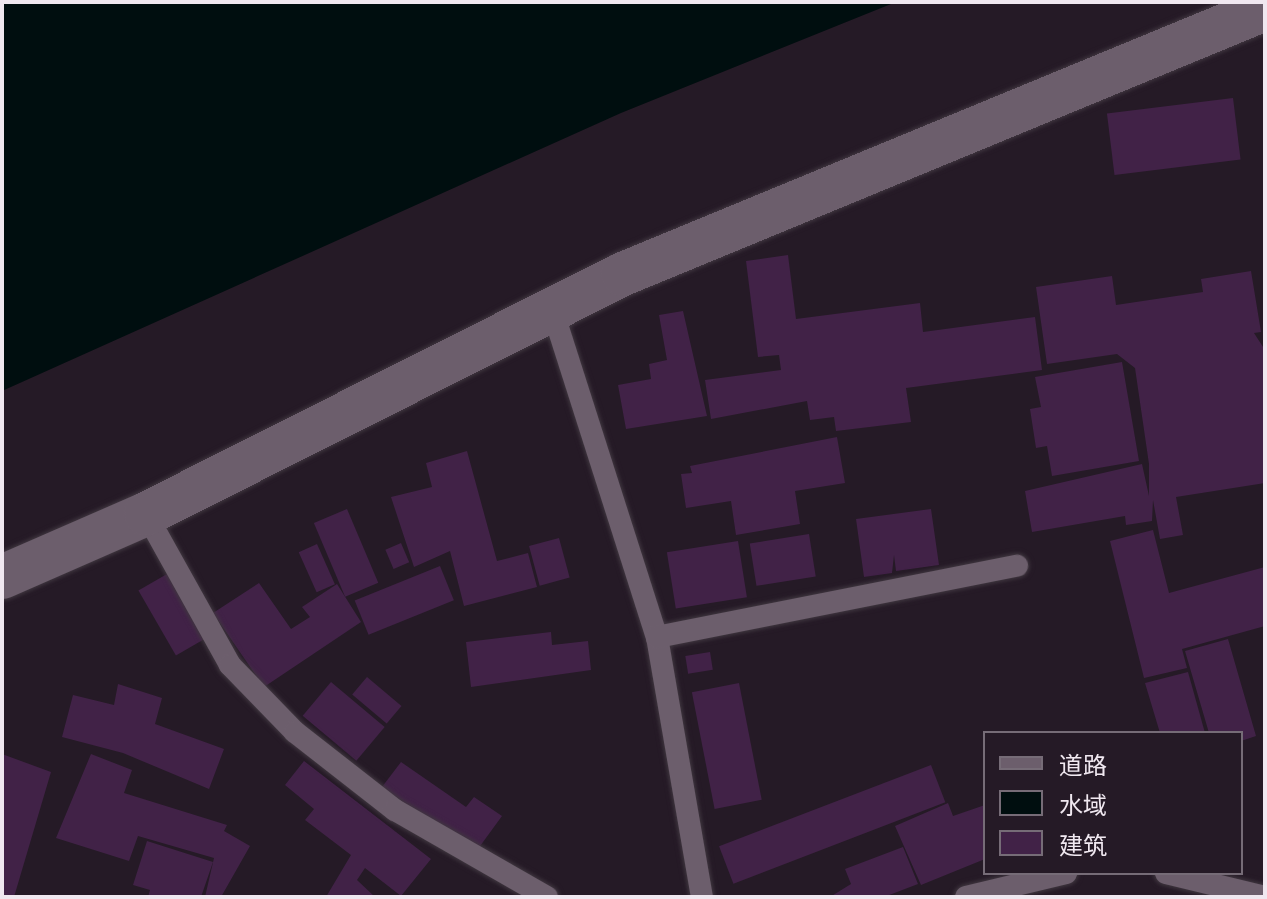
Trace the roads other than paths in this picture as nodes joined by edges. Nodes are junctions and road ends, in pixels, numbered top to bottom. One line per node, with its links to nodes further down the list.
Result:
1 (1265, 9): 2 (street)
2 (554, 315): 3 (street); 6 (lane)
3 (146, 514): 5 (street); 9 (lane)
4 (1017, 566): 6 (lane)
5 (2, 577)
6 (657, 637): 10 (lane)
7 (1058, 875): 11 (lane)
8 (1174, 875): 12 (lane)
9 (547, 897)
10 (702, 897)
11 (966, 897)
12 (1265, 897)

